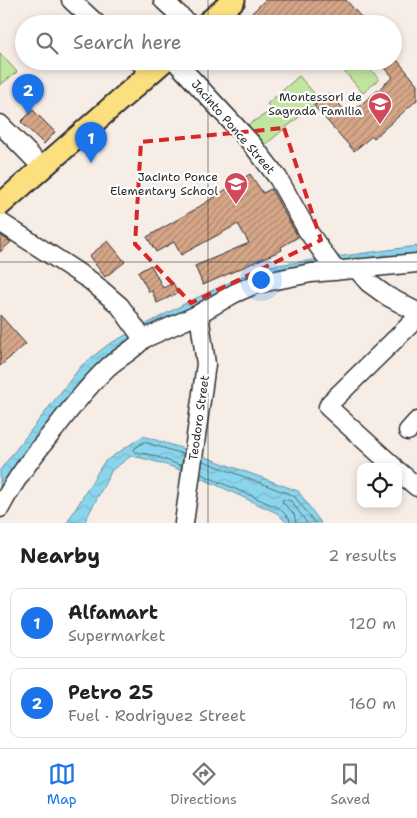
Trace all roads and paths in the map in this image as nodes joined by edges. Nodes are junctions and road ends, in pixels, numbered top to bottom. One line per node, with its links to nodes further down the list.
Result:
1 (71, 0): 4 (street)
2 (163, 0): 5 (street)
3 (234, 0): 6 (main road)
4 (87, 15)
5 (179, 15)
6 (216, 15)
7 (146, 70): 10 (main road)
8 (183, 70): 15 (street, Jacinto Ponce Street)
9 (0, 124): 10 (street)
10 (43, 168): 11 (main road)
11 (0, 205)
12 (0, 222): 19 (street)
13 (417, 263): 14 (street)
14 (356, 268): 15 (street); 16 (street)
15 (336, 271): 17 (street)
16 (417, 312)
17 (200, 314): 19 (street); 24 (street, Teodoro Street)
18 (417, 318): 20 (street)
19 (144, 339): 23 (street)
20 (390, 463)
21 (402, 474): 22 (street)
22 (417, 487)
23 (0, 508)
24 (184, 523)

